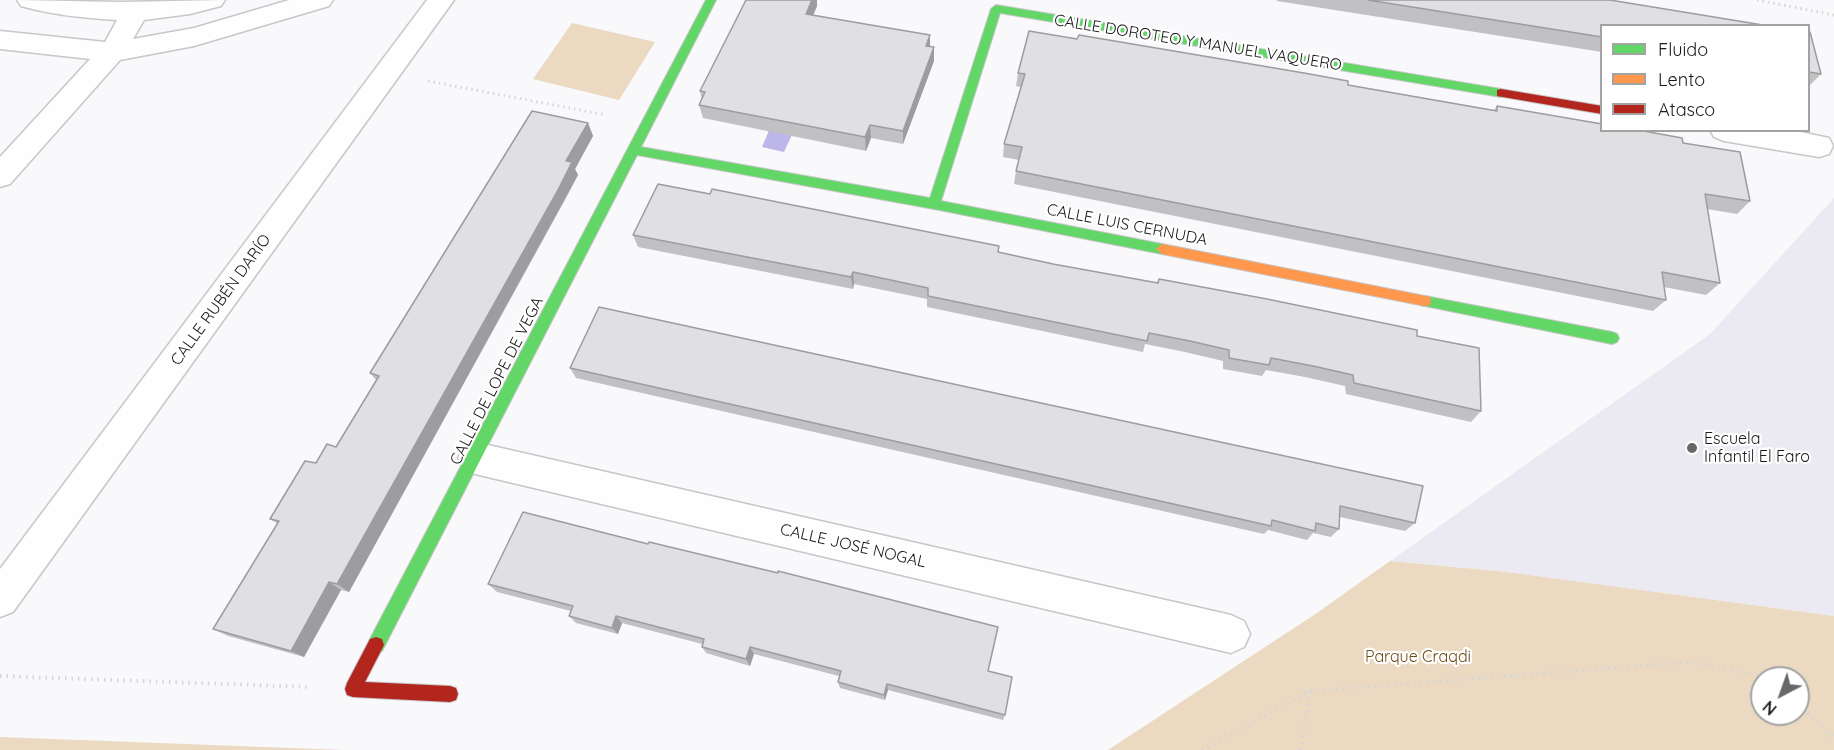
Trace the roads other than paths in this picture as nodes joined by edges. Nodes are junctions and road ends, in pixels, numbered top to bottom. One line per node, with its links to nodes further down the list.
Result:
1 (30, 0): 6 (street)
2 (212, 0): 6 (street)
3 (320, 0): 8 (street)
4 (441, 0): 17 (street, CALLE RUBÉN DARÍO)
5 (711, 0): 12 (street, CALLE DE LOPE DE VEGA)
6 (135, 12): 8 (street)
7 (0, 40): 8 (street)
8 (112, 52): 13 (street)
9 (1600, 110): 14 (street, CALLE DOROTEO Y MANUEL VAQUERO)
10 (1736, 132): 11 (street)
11 (1819, 146)
12 (635, 150): 14 (street, CALLE LUIS CERNUDA); 16 (street, CALLE DE LOPE DE VEGA)
13 (0, 176)
14 (934, 204): 15 (street, CALLE LUIS CERNUDA)
15 (1612, 338)
16 (475, 458): 18 (street, CALLE JOSÉ NOGAL); 19 (street, CALLE DE LOPE DE VEGA)
17 (0, 600)
18 (1232, 634)
19 (450, 694)

